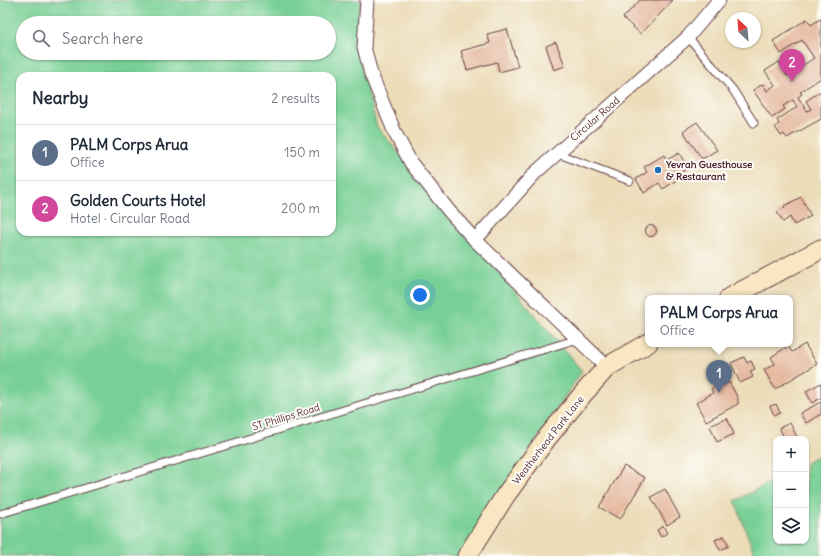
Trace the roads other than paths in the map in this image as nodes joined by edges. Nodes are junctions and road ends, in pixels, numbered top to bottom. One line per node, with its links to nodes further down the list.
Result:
1 (367, 0): 7 (street)
2 (719, 0): 3 (street, Circular Road)
3 (688, 37): 4 (lane); 5 (street, Circular Road)
4 (754, 124)
5 (556, 153): 6 (lane); 7 (street, Circular Road)
6 (630, 180)
7 (475, 240): 10 (street)
8 (821, 249): 9 (main road)
9 (735, 295)
10 (578, 339): 12 (street); 13 (lane, ST Phillips Road)
11 (645, 345): 12 (main road, Weatherhead Park Lane)
12 (607, 367): 14 (main road, Weatherhead Park Lane)
13 (0, 514)
14 (467, 556)

